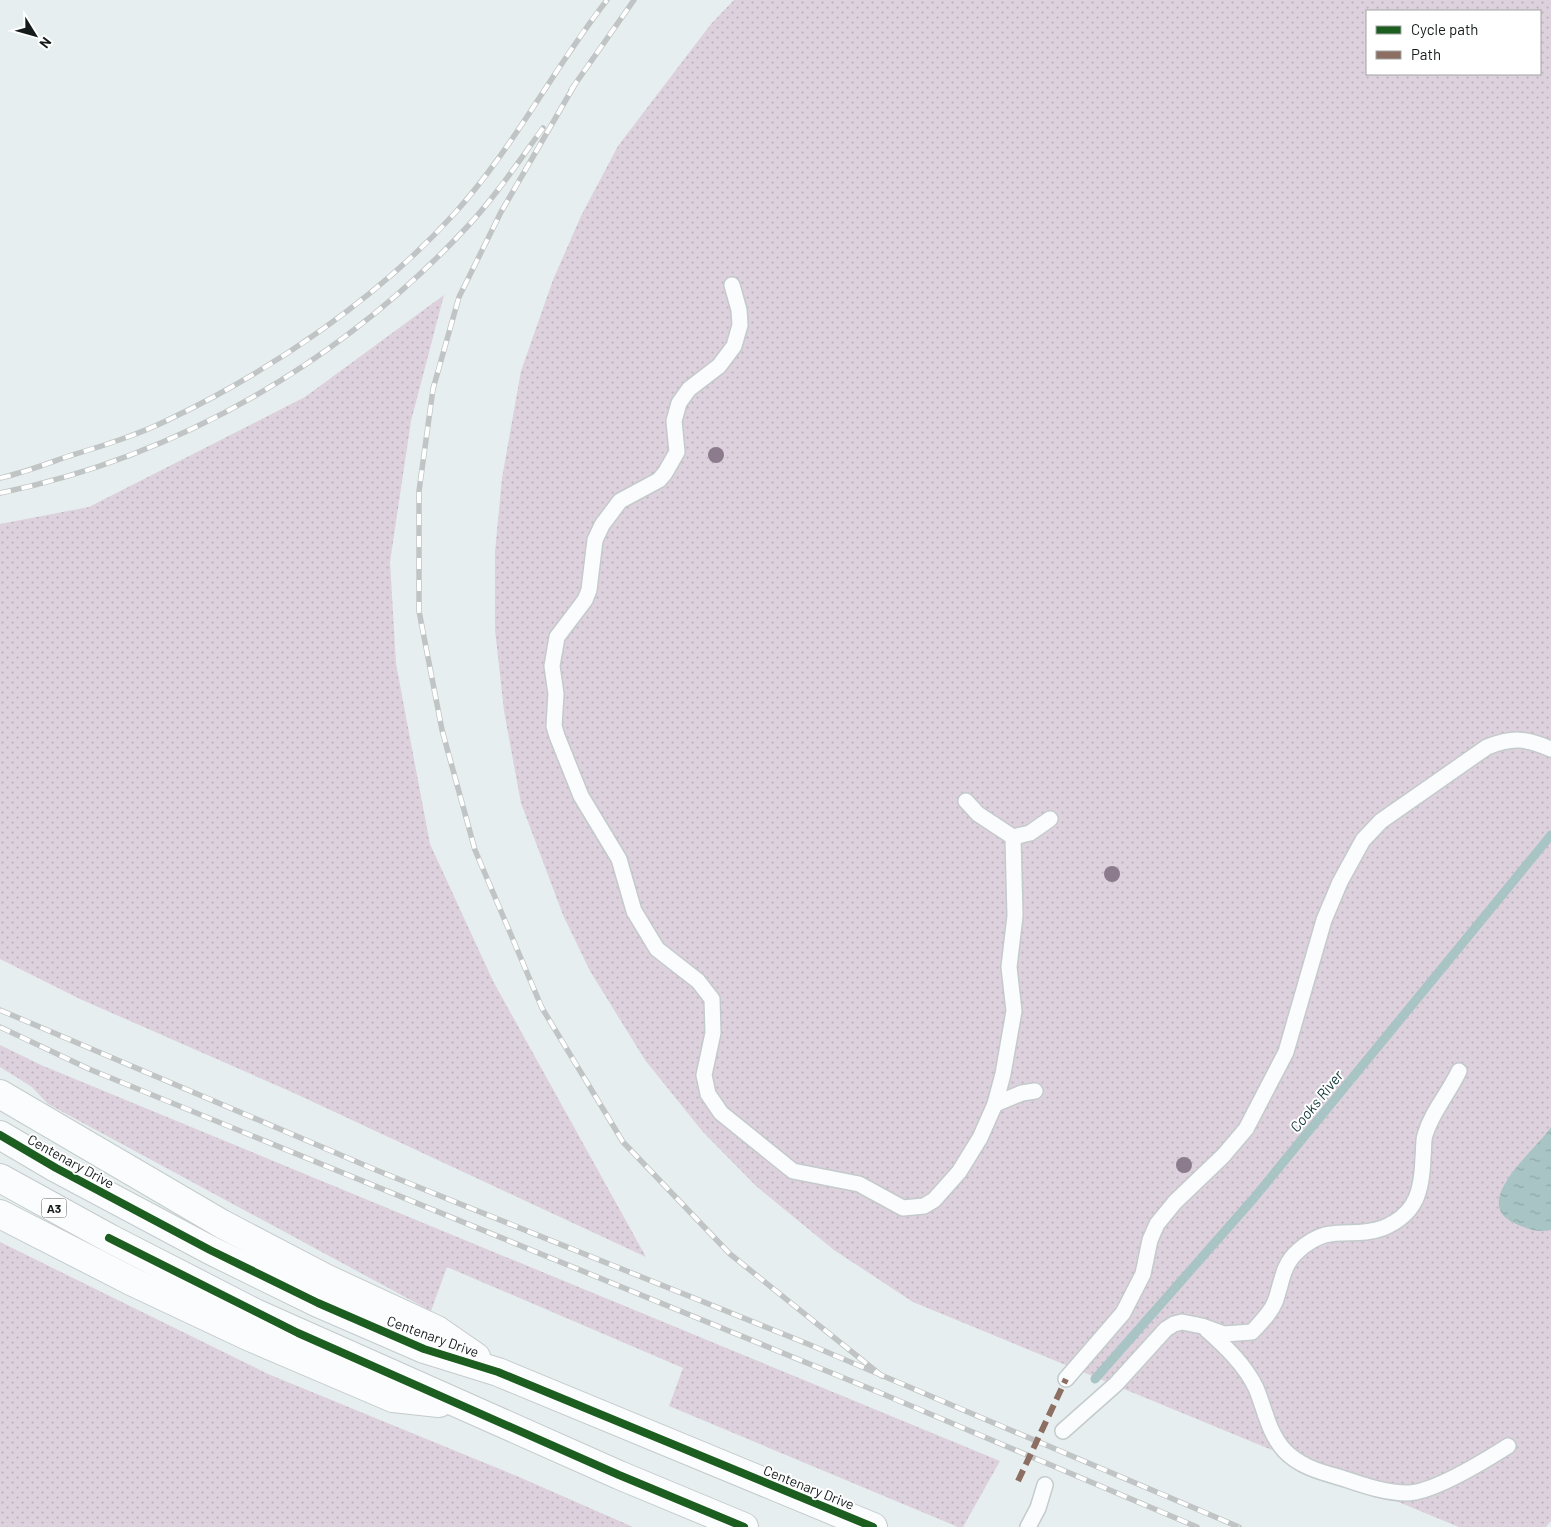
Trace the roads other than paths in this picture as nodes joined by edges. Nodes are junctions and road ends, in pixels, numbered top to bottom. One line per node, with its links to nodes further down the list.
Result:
1 (732, 285): 9 (lane)
2 (1551, 749): 15 (lane)
3 (966, 801): 5 (lane)
4 (1050, 819): 5 (lane)
5 (1013, 837): 9 (lane)
6 (1460, 1071): 13 (lane)
7 (1035, 1091): 9 (lane)
8 (0, 1094): 14 (highway)
9 (995, 1104)
10 (0, 1135): 14 (highway, Centenary Drive)
11 (0, 1178): 16 (highway, A3)
12 (0, 1214): 16 (highway)
13 (1202, 1326): 17 (lane); 18 (lane)
14 (498, 1372): 21 (highway, Centenary Drive)
15 (1066, 1379)
16 (463, 1405): 20 (highway, A3)
17 (1063, 1431)
18 (1508, 1446)
19 (1045, 1485): 22 (lane)
20 (744, 1527)
21 (873, 1527)
22 (1028, 1527)

